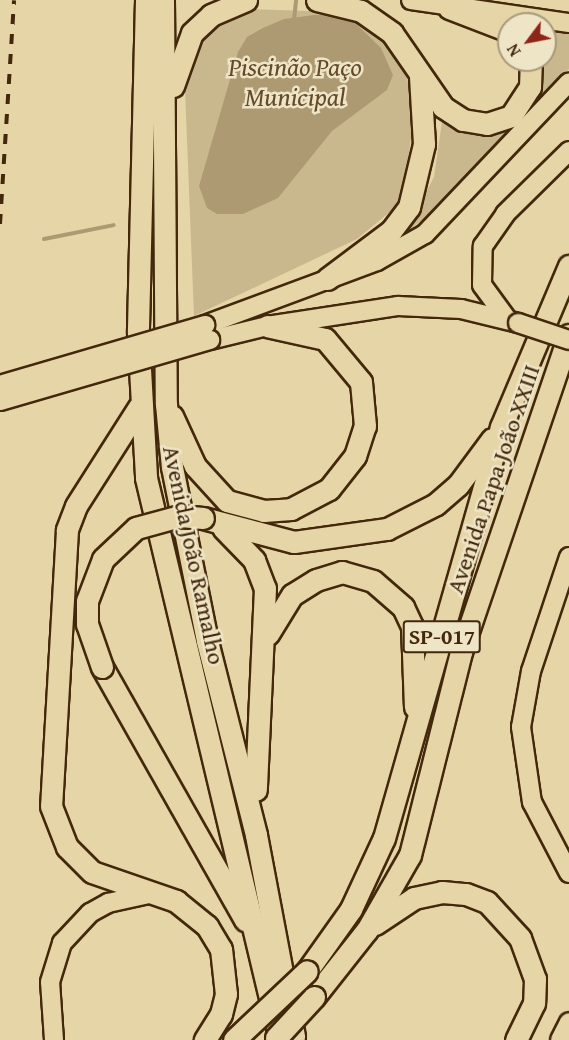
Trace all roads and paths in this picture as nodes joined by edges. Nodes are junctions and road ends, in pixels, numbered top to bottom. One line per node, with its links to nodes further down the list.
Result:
1 (146, 0): 25 (highway, Avenida João Ramalho)
2 (164, 0): 13 (highway, Avenida João Ramalho)
3 (246, 0): 13 (highway)
4 (317, 0): 6 (highway)
5 (411, 0): 7 (main road)
6 (324, 1): 10 (highway)
7 (449, 8): 8 (main road); 9 (highway)
8 (569, 23)
9 (497, 26)
10 (419, 70): 11 (highway); 16 (highway)
11 (531, 72)
12 (569, 82): 16 (main road)
13 (168, 119): 24 (highway, Avenida João Ramalho)
14 (569, 151): 17 (main road)
15 (569, 266): 26 (highway, Avenida Papa João XXIII / SP-017)
16 (327, 279): 19 (main road)
17 (512, 321): 18 (main road); 21 (main road, bridge)
18 (267, 326): 19 (main road); 24 (highway)
19 (208, 333): 22 (main road, bridge); 23 (main road, bridge)
20 (569, 335): 34 (highway, Avenida Papa João XXIII / SP-017)
21 (569, 340)
22 (0, 385)
23 (0, 401)
24 (166, 405): 31 (highway, Avenida João Ramalho)
25 (139, 407): 33 (highway); 35 (highway, Avenida João Ramalho)
26 (501, 427): 27 (highway); 30 (highway, Avenida Papa João XXIII / SP-017)
27 (210, 521): 29 (highway); 35 (highway, bridge)
28 (569, 557): 32 (main road)
29 (264, 643): 30 (highway); 31 (highway)
30 (414, 736): 39 (highway, Avenida Papa João XXIII / SP-017, bridge)
31 (256, 835): 40 (highway, Avenida João Ramalho)
32 (569, 873)
33 (154, 896): 37 (main road); 38 (highway)
34 (367, 930): 40 (highway, Avenida Papa João XXIII / SP-017, bridge); 41 (highway)
35 (258, 943): 40 (highway, Avenida João Ramalho)
36 (569, 1022): 42 (main road)
37 (54, 1040)
38 (205, 1040)
39 (234, 1040)
40 (280, 1040)
41 (516, 1040)
42 (560, 1040)

